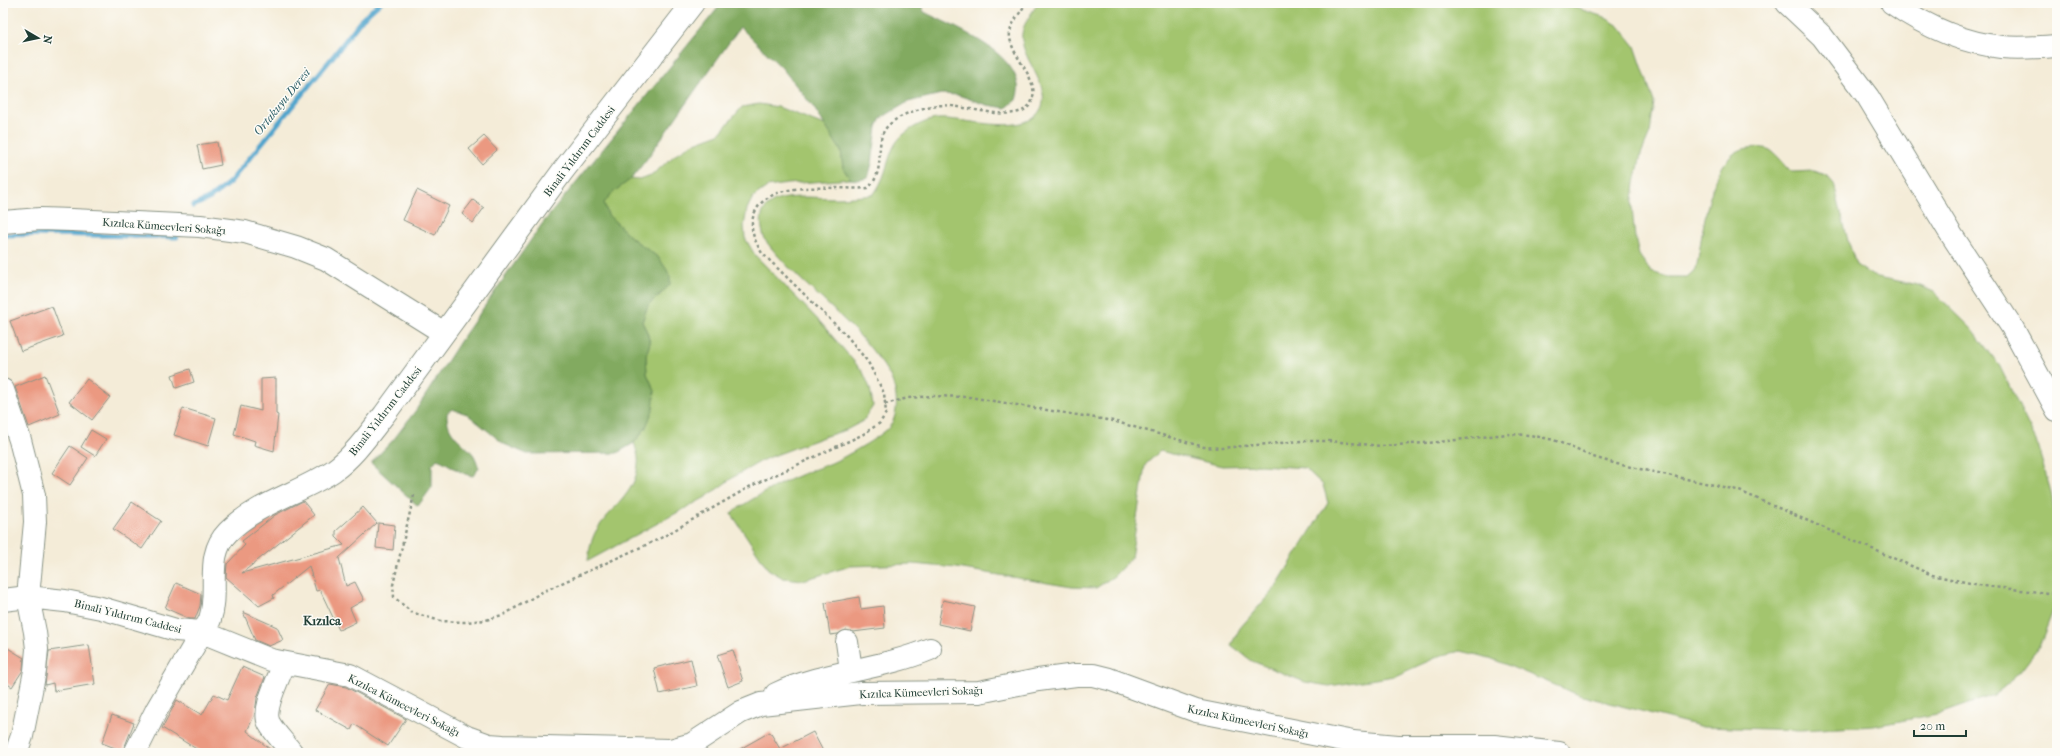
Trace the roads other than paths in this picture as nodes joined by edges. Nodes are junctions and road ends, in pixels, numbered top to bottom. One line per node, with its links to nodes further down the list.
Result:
1 (693, 3): 6 (street, Binali Yıldırım Caddesi)
2 (1787, 3): 8 (street)
3 (1892, 3): 4 (street)
4 (2057, 46)
5 (3, 222): 6 (street, Kızılca Kümeevleri Sokağı)
6 (444, 333): 11 (street, Binali Yıldırım Caddesi)
7 (3, 390): 9 (street)
8 (2057, 410)
9 (28, 597): 10 (street, Binali Yıldırım Caddesi); 11 (street, Binali Yıldırım Caddesi); 21 (street)
10 (3, 600)
11 (202, 632): 14 (street, Kızılca Kümeevleri Sokağı); 19 (street)
12 (847, 642): 15 (street)
13 (930, 649): 15 (street)
14 (284, 664): 17 (street, Kızılca Kümeevleri Sokağı); 22 (street)
15 (851, 670): 16 (street)
16 (753, 706): 20 (street, Kızılca Kümeevleri Sokağı); 23 (street, Kızılca Kümeevleri Sokağı)
17 (474, 747): 18 (street, Kızılca Kümeevleri Sokağı)
18 (573, 751): 20 (street, Kızılca Kümeevleri Sokağı)
19 (136, 752)
20 (674, 752)
21 (16, 753)
22 (292, 753)
23 (1559, 753)

